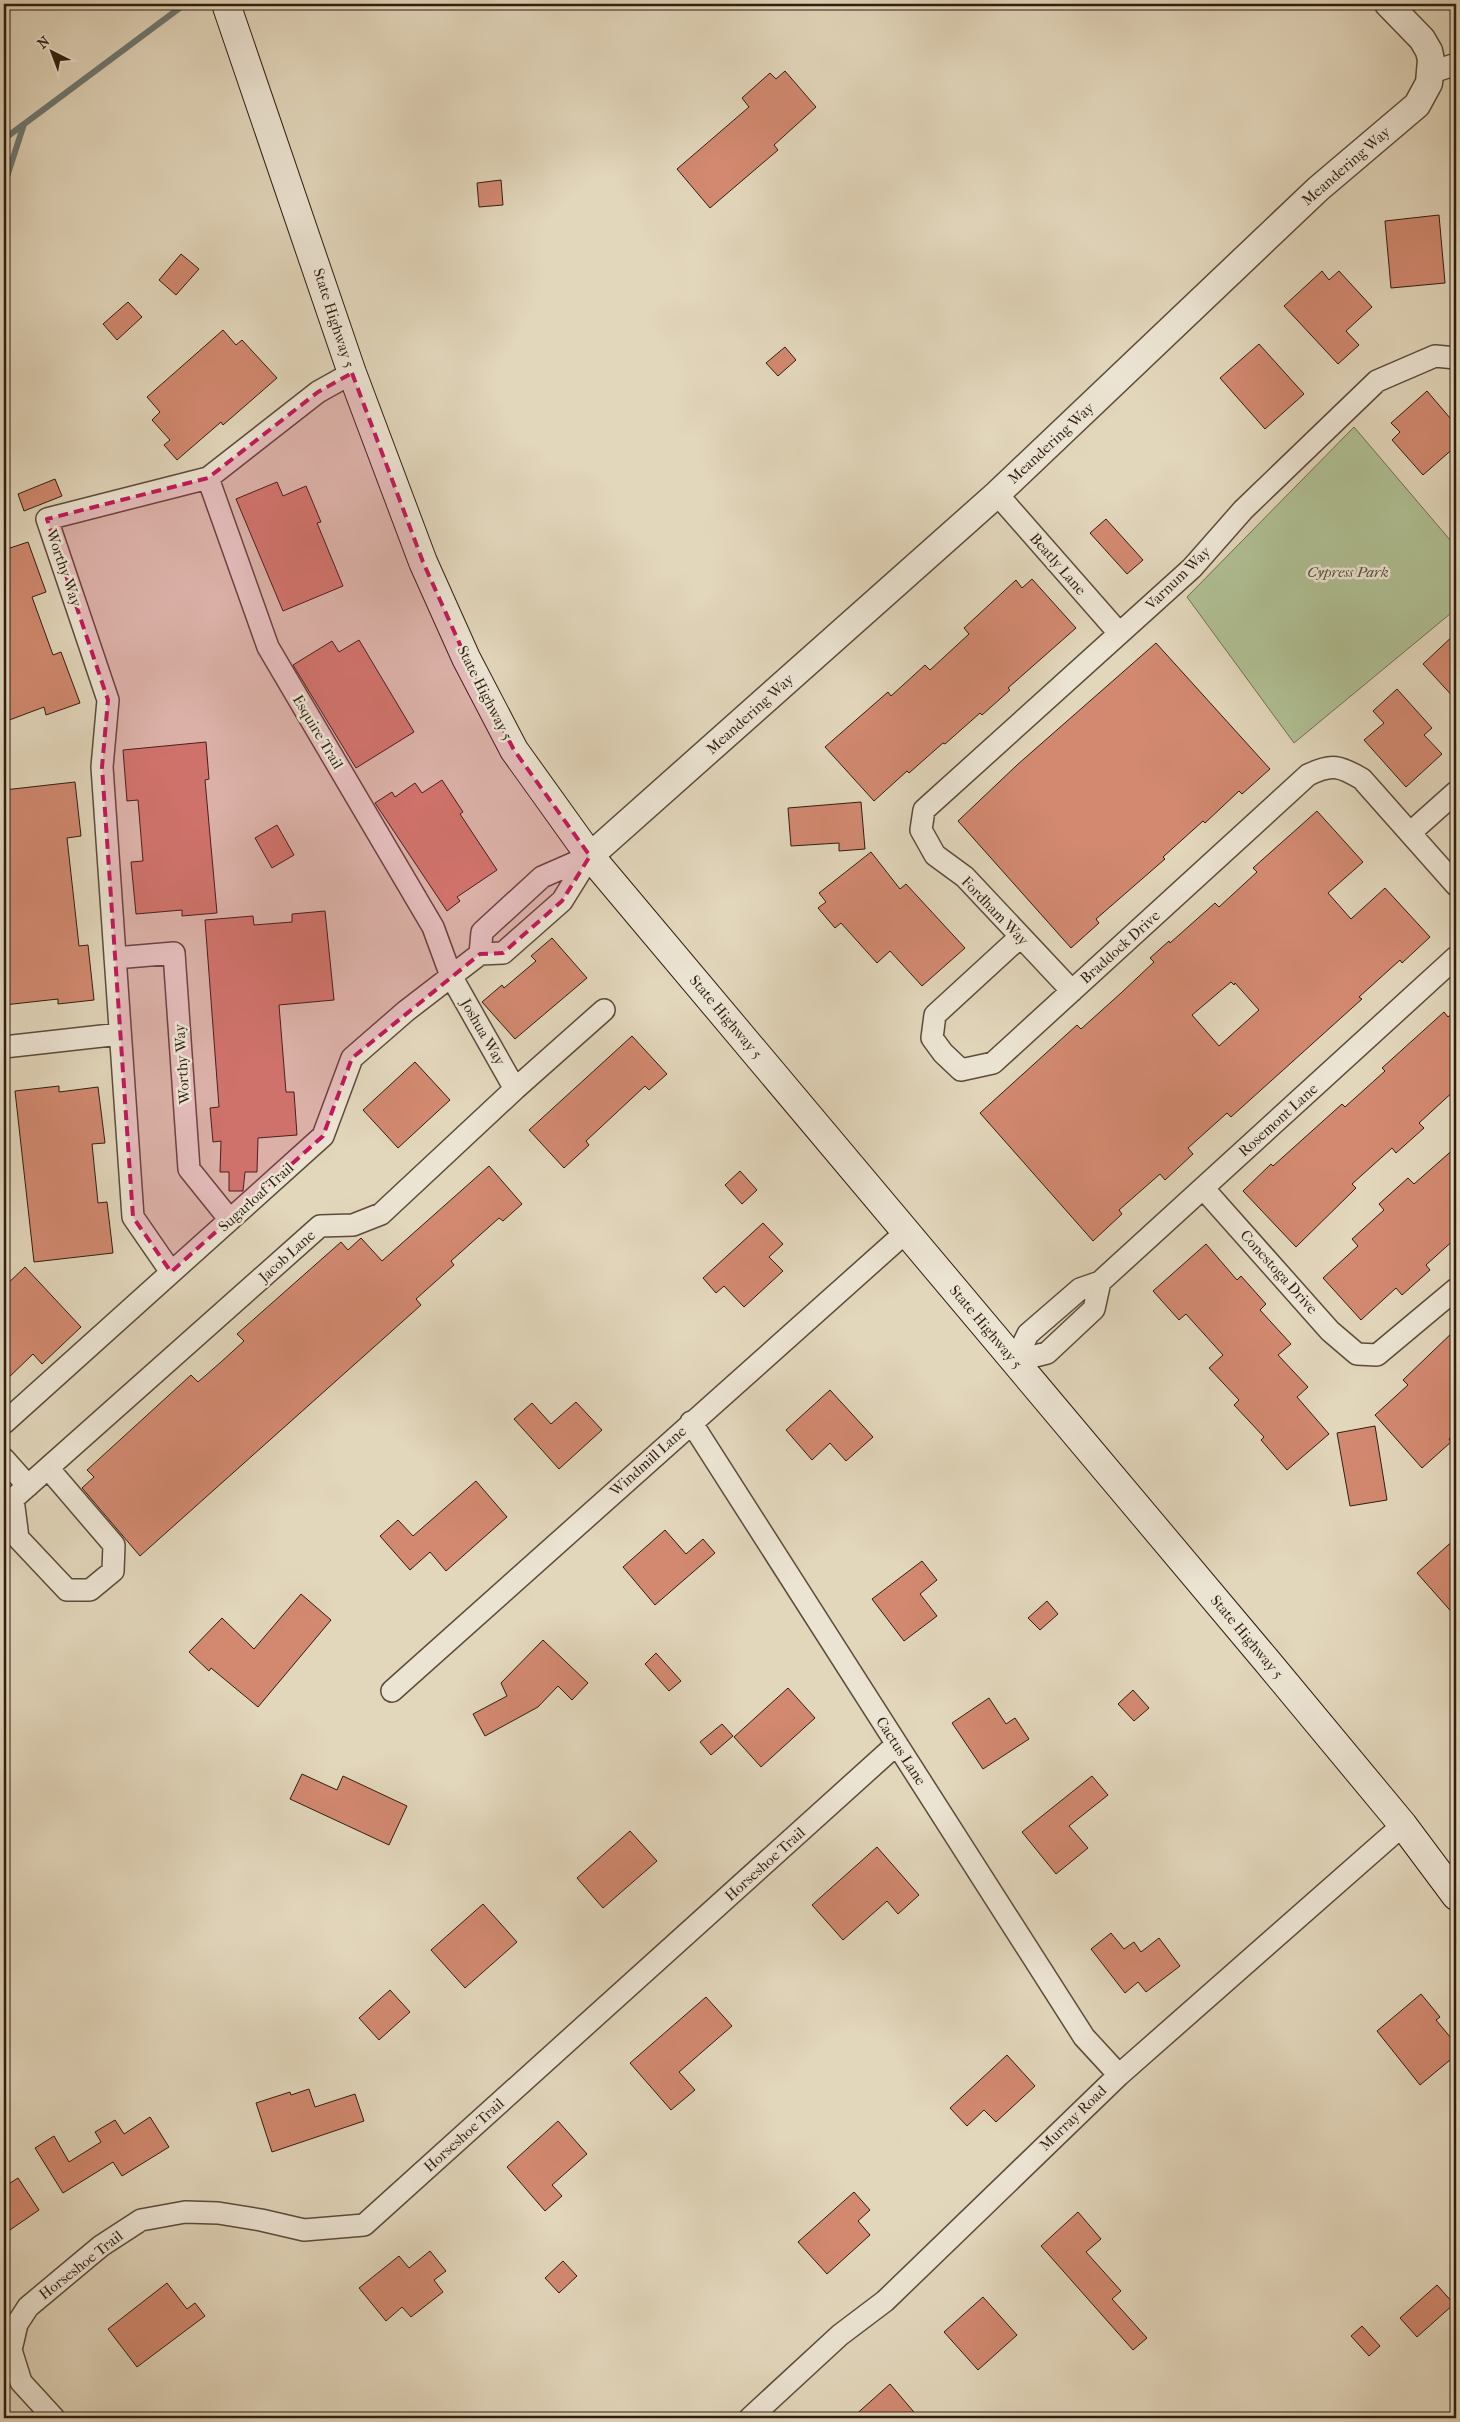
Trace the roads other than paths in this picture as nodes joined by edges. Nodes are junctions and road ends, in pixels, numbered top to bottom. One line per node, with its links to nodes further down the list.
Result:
1 (226, 4): 6 (main road, State Highway 5)
2 (1388, 4): 4 (street, Meandering Way)
3 (1456, 64): 4 (street)
4 (1430, 73): 8 (street, Meandering Way)
5 (1456, 358): 9 (street, Varnum Way)
6 (352, 373): 7 (street, Worthy Way); 13 (main road, State Highway 5)
7 (208, 478): 18 (street, Worthy Way); 19 (street, Esquire Trail)
8 (997, 494): 9 (street, Beatly Lane); 13 (street, Meandering Way)
9 (1119, 633): 11 (street, Varnum Way)
10 (1456, 792): 12 (street)
11 (921, 830): 15 (street, Fordham Way)
12 (1410, 833): 14 (street); 20 (street, Braddock Drive)
13 (590, 856): 16 (street); 16 (street); 27 (main road, State Highway 5)
14 (1456, 885)
15 (1020, 937): 20 (street, Fordham Way); 20 (street, Braddock Drive)
16 (480, 954): 19 (street, Sugarloaf Trail)
17 (1456, 957): 25 (street, Rosemont Lane)
18 (115, 958): 22 (street, Worthy Way); 26 (street, Worthy Way)
19 (450, 976): 24 (street, Joshua Way); 26 (street, Sugarloaf Trail)
20 (1072, 990)
21 (604, 1010): 24 (street, Jacob Lane)
22 (120, 1034): 23 (street); 28 (street, Worthy Way)
23 (4, 1047)
24 (515, 1089): 34 (street, Jacob Lane)
25 (1203, 1188): 29 (street, Conestoga Drive); 30 (street, Rosemont Lane)
26 (230, 1220): 28 (street, Sugarloaf Trail)
27 (906, 1232): 30 (main road, State Highway 5); 32 (street, Windmill Lane)
28 (171, 1272): 31 (street, Sugarloaf Trail)
29 (1456, 1289)
30 (1015, 1361): 38 (main road, State Highway 5)
31 (4, 1422)
32 (691, 1422): 36 (street, Windmill Lane); 37 (street, Cactus Lane)
33 (4, 1459): 35 (street)
34 (48, 1468): 35 (street, Jacob Lane); 35 (street, Jacob Lane)
35 (28, 1486)
36 (392, 1691)
37 (897, 1744): 40 (street, Cactus Lane); 41 (street, Horseshoe Trail)
38 (1403, 1825): 39 (main road, State Highway 5); 40 (street, Murray Road)
39 (1456, 1896)
40 (1119, 2075): 42 (street, Murray Road)
41 (54, 2418)
42 (750, 2418)

